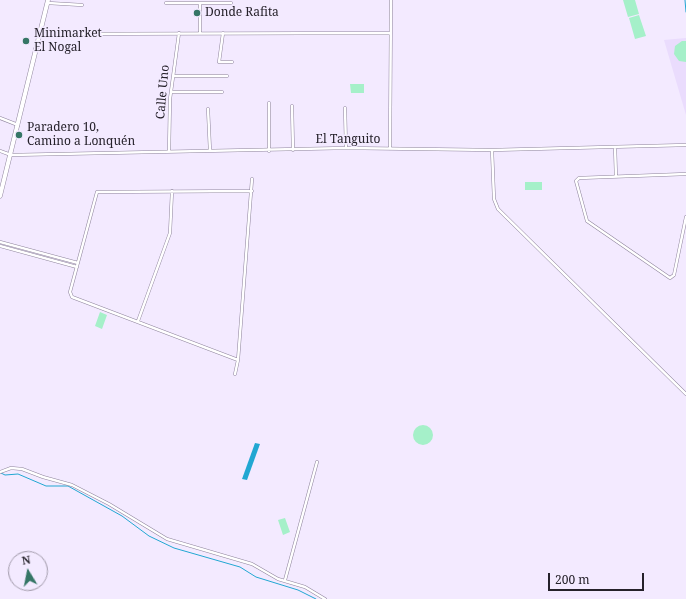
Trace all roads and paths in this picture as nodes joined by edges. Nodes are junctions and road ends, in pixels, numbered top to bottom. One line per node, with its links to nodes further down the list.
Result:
1 (391, 0): 12 (street)
2 (48, 1): 10 (street); 15 (main road)
3 (176, 2): 4 (street); 7 (street)
4 (193, 2): 8 (street)
5 (205, 2): 6 (street); 8 (street)
6 (223, 2): 9 (street)
7 (166, 3)
8 (200, 3): 14 (street)
9 (231, 3)
10 (82, 5)
11 (223, 32): 12 (street); 14 (street); 16 (street)
12 (391, 32): 30 (street)
13 (179, 33): 14 (street); 15 (street); 17 (street, Calle Uno)
14 (200, 33)
15 (40, 34): 26 (main road)
16 (232, 62)
17 (173, 76): 18 (street); 19 (street, Calle Uno)
18 (227, 76)
19 (171, 92): 20 (street); 35 (street, Calle Uno)
20 (222, 92)
21 (269, 103): 31 (street)
22 (292, 106): 32 (street)
23 (345, 108): 29 (street)
24 (208, 109): 36 (street)
25 (0, 118): 26 (street)
26 (18, 125): 37 (main road)
27 (686, 145): 28 (street, El Tanguito)
28 (615, 147): 33 (street, El Tanguito); 39 (street)
29 (346, 148): 30 (street, El Tanguito); 32 (street, El Tanguito)
30 (390, 149): 33 (street, El Tanguito)
31 (268, 150): 32 (street, El Tanguito); 36 (street, El Tanguito)
32 (294, 150)
33 (492, 150): 52 (street)
34 (0, 151): 37 (street)
35 (168, 152): 36 (street, El Tanguito); 37 (street, El Tanguito)
36 (210, 152)
37 (11, 155): 43 (main road)
38 (686, 174): 39 (street)
39 (616, 176): 44 (street)
40 (252, 179): 42 (street)
41 (172, 191): 42 (street); 47 (street); 49 (street)
42 (252, 191): 50 (street)
43 (0, 196)
44 (686, 217)
45 (0, 242): 47 (street)
46 (0, 246): 48 (street)
47 (78, 263): 48 (street)
48 (77, 267): 49 (street)
49 (138, 321): 50 (street)
50 (238, 360): 51 (street)
51 (235, 374)
52 (686, 394)
53 (317, 462): 55 (street)
54 (0, 472): 55 (street)
55 (285, 580): 56 (street)
56 (324, 599)

